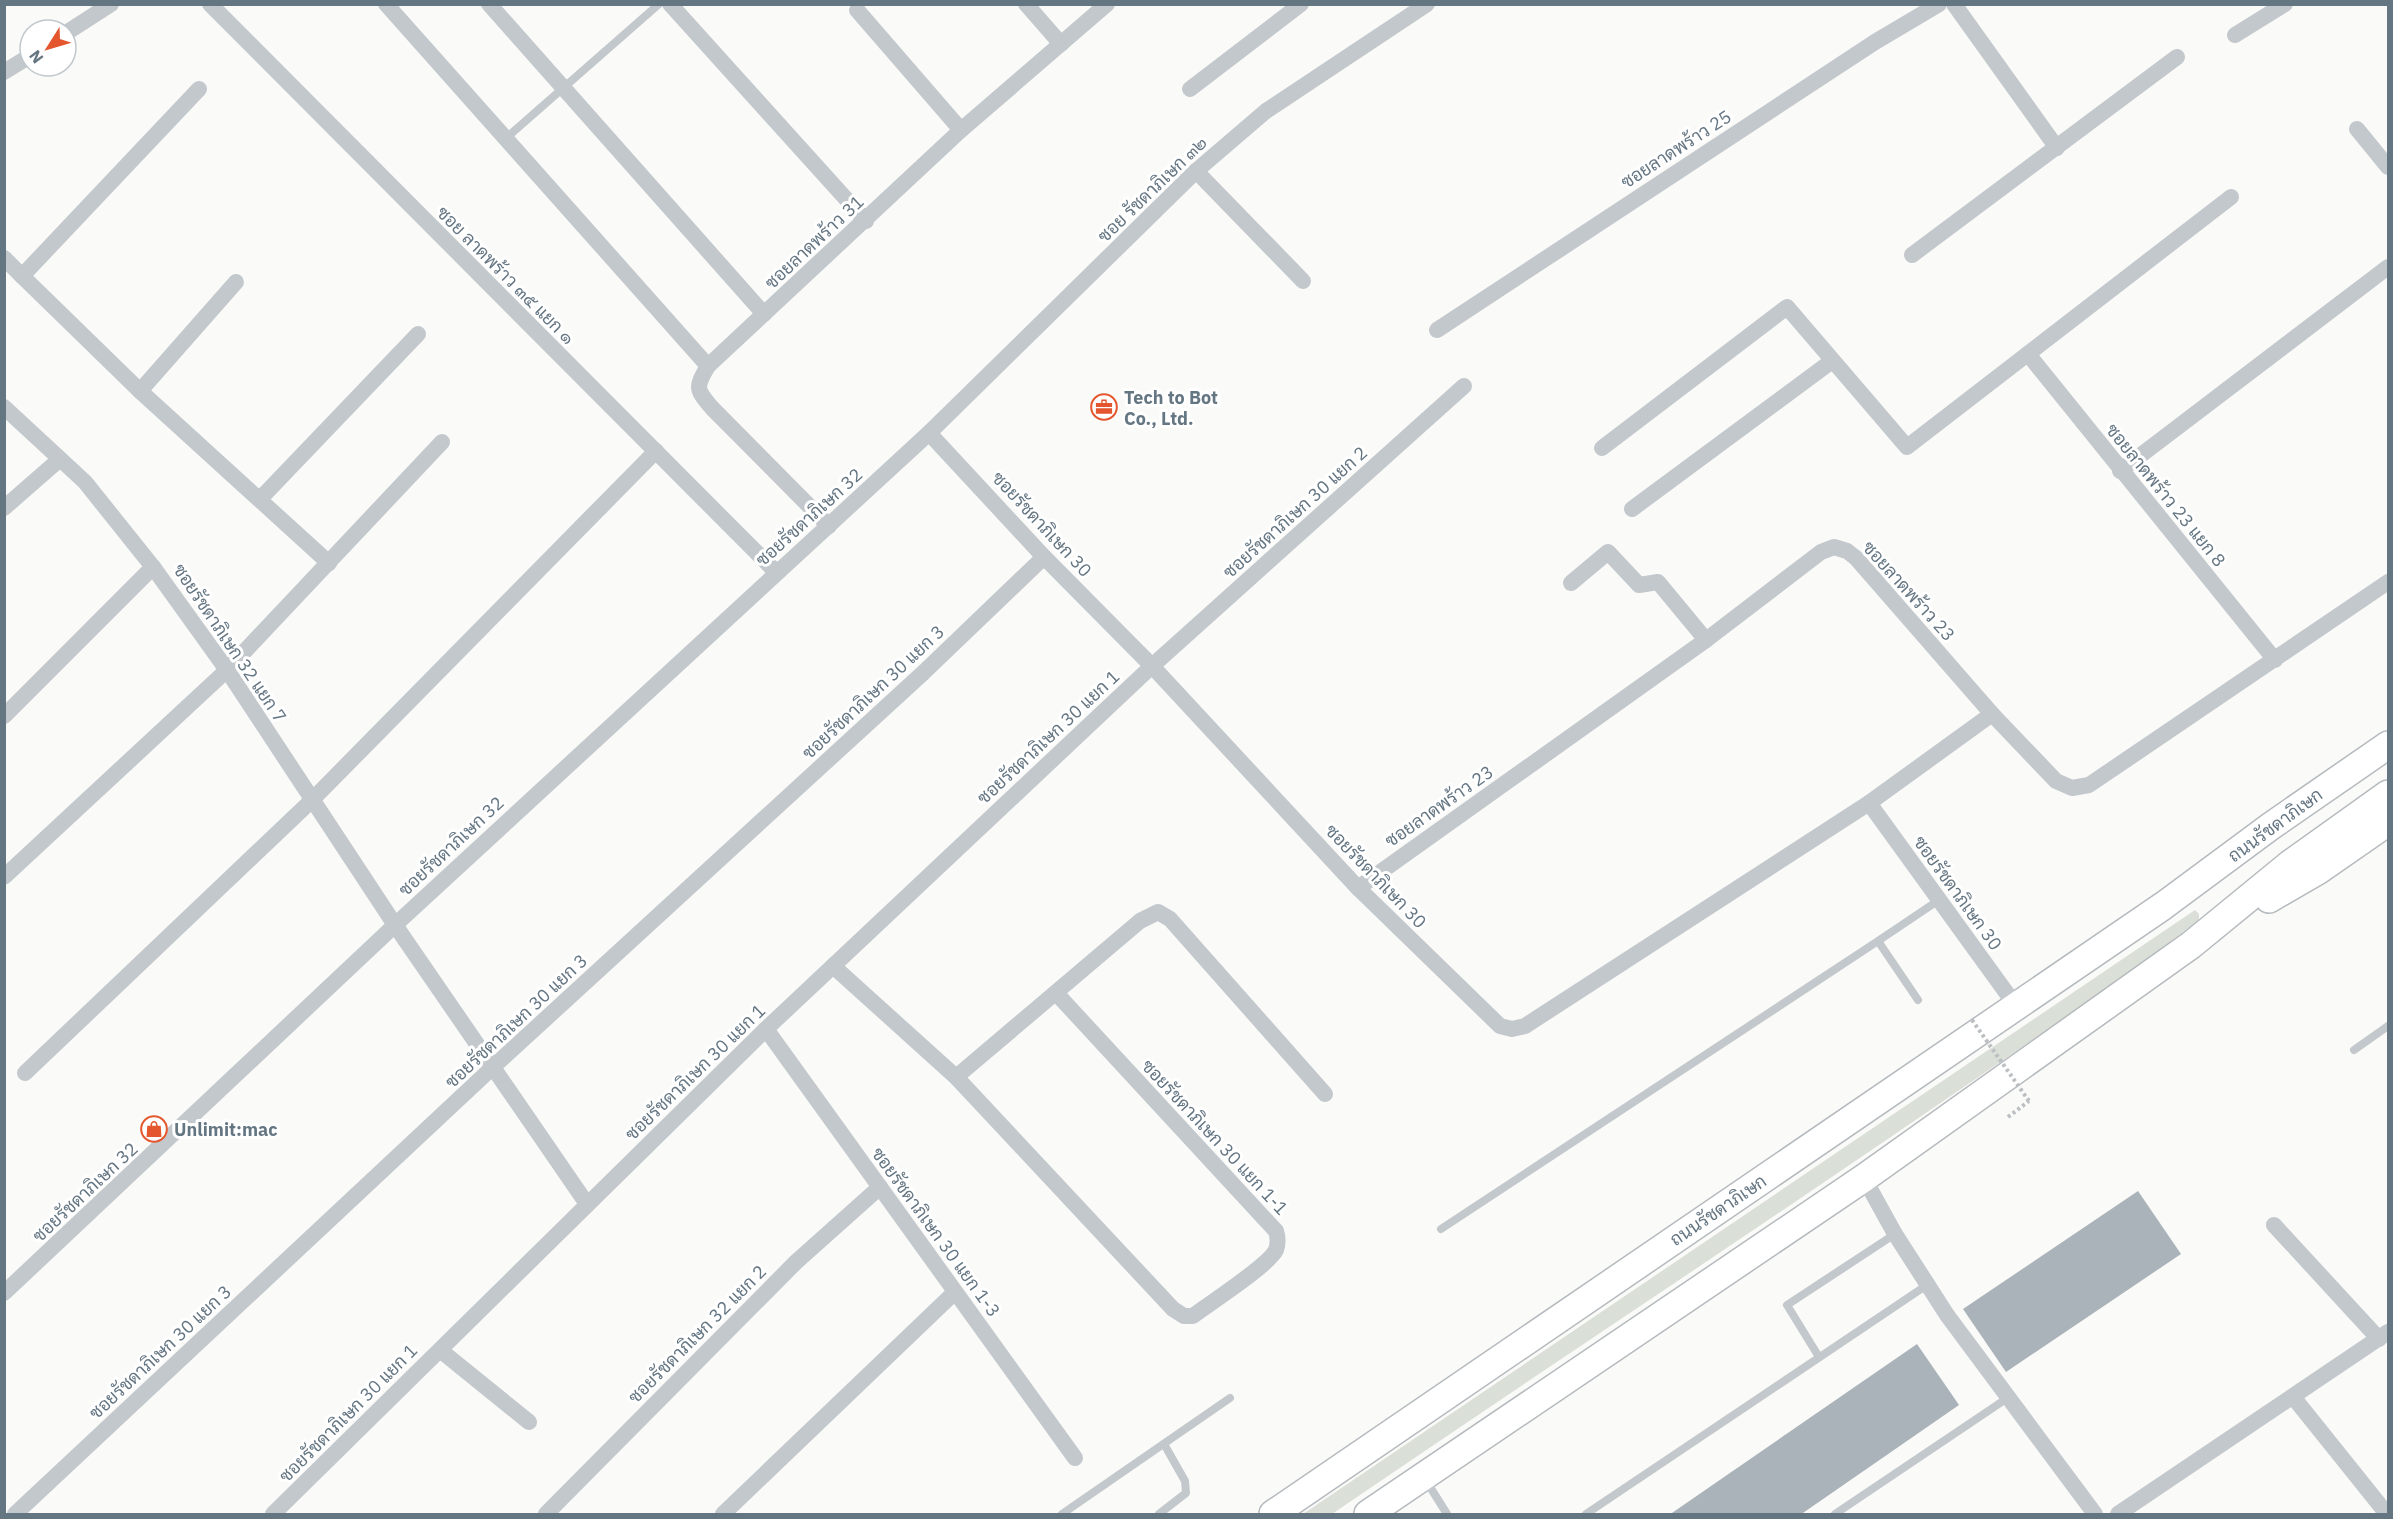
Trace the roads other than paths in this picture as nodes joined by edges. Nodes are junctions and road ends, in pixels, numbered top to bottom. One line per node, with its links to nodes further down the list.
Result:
1 (111, 4): 15 (street)
2 (210, 4): 50 (street, ซอย ลาดพร้าว ๓๕ แยก ๑)
3 (386, 4): 26 (street)
4 (489, 4): 22 (street)
5 (659, 4): 22 (lane)
6 (670, 4): 31 (street)
7 (1026, 4): 17 (street)
8 (1107, 4): 17 (street, ซอยลาดพร้าว 31)
9 (1301, 4): 23 (street)
10 (1427, 4): 29 (street, ซอย รัชดาภิเษก ๓๒)
11 (1939, 4): 39 (street, ซอยลาดพร้าว 25)
12 (1954, 4): 27 (street)
13 (2285, 4): 16 (street)
14 (857, 10): 25 (street)
15 (78, 25)
16 (2235, 35)
17 (1061, 44): 25 (street, ซอยลาดพร้าว 31)
18 (2177, 57): 27 (street)
19 (18, 63): 20 (street)
20 (4, 72)
21 (200, 89): 35 (street)
22 (564, 89): 26 (lane); 38 (street)
23 (1190, 89)
24 (2357, 129): 28 (street)
25 (961, 130): 31 (street, ซอยลาดพร้าว 31)
26 (504, 139): 43 (street)
27 (2057, 148): 32 (street)
28 (2388, 167)
29 (1196, 171): 36 (street); 47 (street, ซอย รัชดาภิเษก ๓๒)
30 (2231, 197): 41 (street)
31 (866, 221): 38 (street, ซอยลาดพร้าว 31)
32 (1912, 255)
33 (4, 258): 35 (street)
34 (2388, 267): 52 (street)
35 (22, 276): 45 (street)
36 (1304, 281)
37 (236, 282): 45 (street)
38 (764, 314): 43 (street, ซอยลาดพร้าว 31)
39 (1437, 330)
40 (418, 334): 53 (street)
41 (2028, 354): 42 (street); 52 (street, ซอยลาดพร้าว 23 แยก 8)
42 (1832, 360): 49 (street); 55 (street)
43 (708, 366): 56 (street, ซอยลาดพร้าว 31)
44 (1464, 386): 65 (street, ซอยรัชดาภิเษก 30 แยก 2)
45 (140, 391): 53 (street)
46 (4, 407): 51 (street, ซอยรัชดาภิเษก 32 แยก 7)
47 (929, 433): 56 (street, ซอยรัชดาภิเษก 32); 57 (street, ซอยรัชดาภิเษก 30)
48 (442, 442): 58 (street)
49 (1602, 448)
50 (656, 451): 60 (street, ซอย ลาดพร้าว ๓๕ แยก ๑); 72 (street)
51 (60, 459): 54 (street); 59 (street, ซอยรัชดาภิเษก 32 แยก 7)
52 (2120, 471): 64 (street, ซอยลาดพร้าว 23 แยก 8)
53 (260, 499): 58 (street)
54 (4, 508)
55 (1632, 509)
56 (829, 526): 60 (street, ซอยรัชดาภิเษก 32)
57 (1044, 557): 65 (street, ซอยรัชดาภิเษก 30); 89 (street, ซอยรัชดาภิเษก 30 แยก 3)
58 (328, 562): 66 (street)
59 (153, 567): 66 (street, ซอยรัชดาภิเษก 32 แยก 7); 68 (street)
60 (776, 572): 79 (street, ซอยรัชดาภิเษก 32)
61 (2388, 582): 64 (street, ซอยลาดพร้าว 23)
62 (1571, 584): 63 (street)
63 (1706, 640): 67 (street, ซอยลาดพร้าว 23); 76 (street, ซอยลาดพร้าว 23)
64 (2275, 660): 67 (street, ซอยลาดพร้าว 23)
65 (1152, 666): 76 (street, ซอยรัชดาภิเษก 30); 82 (street, ซอยรัชดาภิเษก 30 แยก 1)
66 (227, 670): 72 (street, ซอยรัชดาภิเษก 32 แยก 7); 75 (street)
67 (1992, 714): 73 (street, ซอยรัชดาภิเษก 30)
68 (4, 716)
69 (2388, 745): 78 (main road, ถนนรัชดาภิเษก)
70 (2388, 766): 78 (main road, ถนนรัชดาภิเษก)
71 (2388, 794): 81 (main road)
72 (311, 801): 79 (street, ซอยรัชดาภิเษก 32 แยก 7); 90 (street)
73 (1869, 803): 76 (street, ซอยรัชดาภิเษก 30); 77 (street, ซอยรัชดาภิเษก 30)
74 (2388, 822): 81 (main road)
75 (4, 877)
76 (1358, 888)
77 (1939, 900): 80 (lane); 85 (street, ซอยรัชดาภิเษก 30)
78 (2163, 906): 85 (main road, ถนนรัชดาภิเษก)
79 (395, 925): 89 (street, ซอยรัชดาภิเษก 32 แยก 7); 101 (street, ซอยรัชดาภิเษก 32)
80 (1878, 940): 84 (lane); 97 (lane)
81 (2191, 945): 93 (main road)
82 (833, 966): 87 (street, ซอยรัชดาภิเษก 30 แยก 1); 91 (street, ซอยรัชดาภิเษก 30 แยก 1-1)
83 (1056, 993): 91 (street); 91 (street, ซอยรัชดาภิเษก 30 แยก 1-1); 92 (street)
84 (1918, 1000)
85 (2016, 1006): 118 (main road, ถนนรัชดาภิเษก)
86 (2388, 1026): 88 (lane)
87 (766, 1029): 94 (street, ซอยรัชดาภิเษก 30 แยก 1-3); 95 (street, ซอยรัชดาภิเษก 30 แยก 1)
88 (2354, 1050)
89 (494, 1067): 95 (street, ซอยรัชดาภิเษก 32 แยก 7); 112 (street, ซอยรัชดาภิเษก 30 แยก 3)
90 (25, 1073)
91 (956, 1077)
92 (1325, 1094)
93 (1864, 1178): 98 (street); 111 (main road)
94 (880, 1187): 100 (street, ซอยรัชดาภิเษก 30 แยก 1-3); 114 (street, ซอยรัชดาภิเษก 32 แยก 2)
95 (587, 1204): 103 (street, ซอยรัชดาภิเษก 30 แยก 1)
96 (2274, 1225): 102 (street)
97 (1442, 1229)
98 (1895, 1234): 99 (street); 104 (lane)
99 (1927, 1285): 104 (lane); 105 (street)
100 (955, 1292): 110 (street, ซอยรัชดาภิเษก 30 แยก 1-3); 115 (street)
101 (4, 1293)
102 (2384, 1336): 107 (street)
103 (440, 1350): 108 (street); 113 (street, ซอยรัชดาภิเษก 30 แยก 1)
104 (1819, 1357): 121 (lane)
105 (2009, 1397): 122 (lane); 123 (street)
106 (1230, 1398): 109 (lane)
107 (2294, 1398): 124 (street); 125 (street)
108 (529, 1422)
109 (1164, 1444): 116 (lane); 117 (lane)
110 (1075, 1458)
111 (1423, 1475): 119 (main road); 120 (lane)
112 (15, 1515)
113 (273, 1515)
114 (546, 1515)
115 (723, 1515)
116 (1062, 1515)
117 (1159, 1515)
118 (1273, 1515)
119 (1368, 1515)
120 (1448, 1515)
121 (1586, 1515)
122 (1835, 1515)
123 (2096, 1515)
124 (2118, 1515)
125 (2387, 1515)

